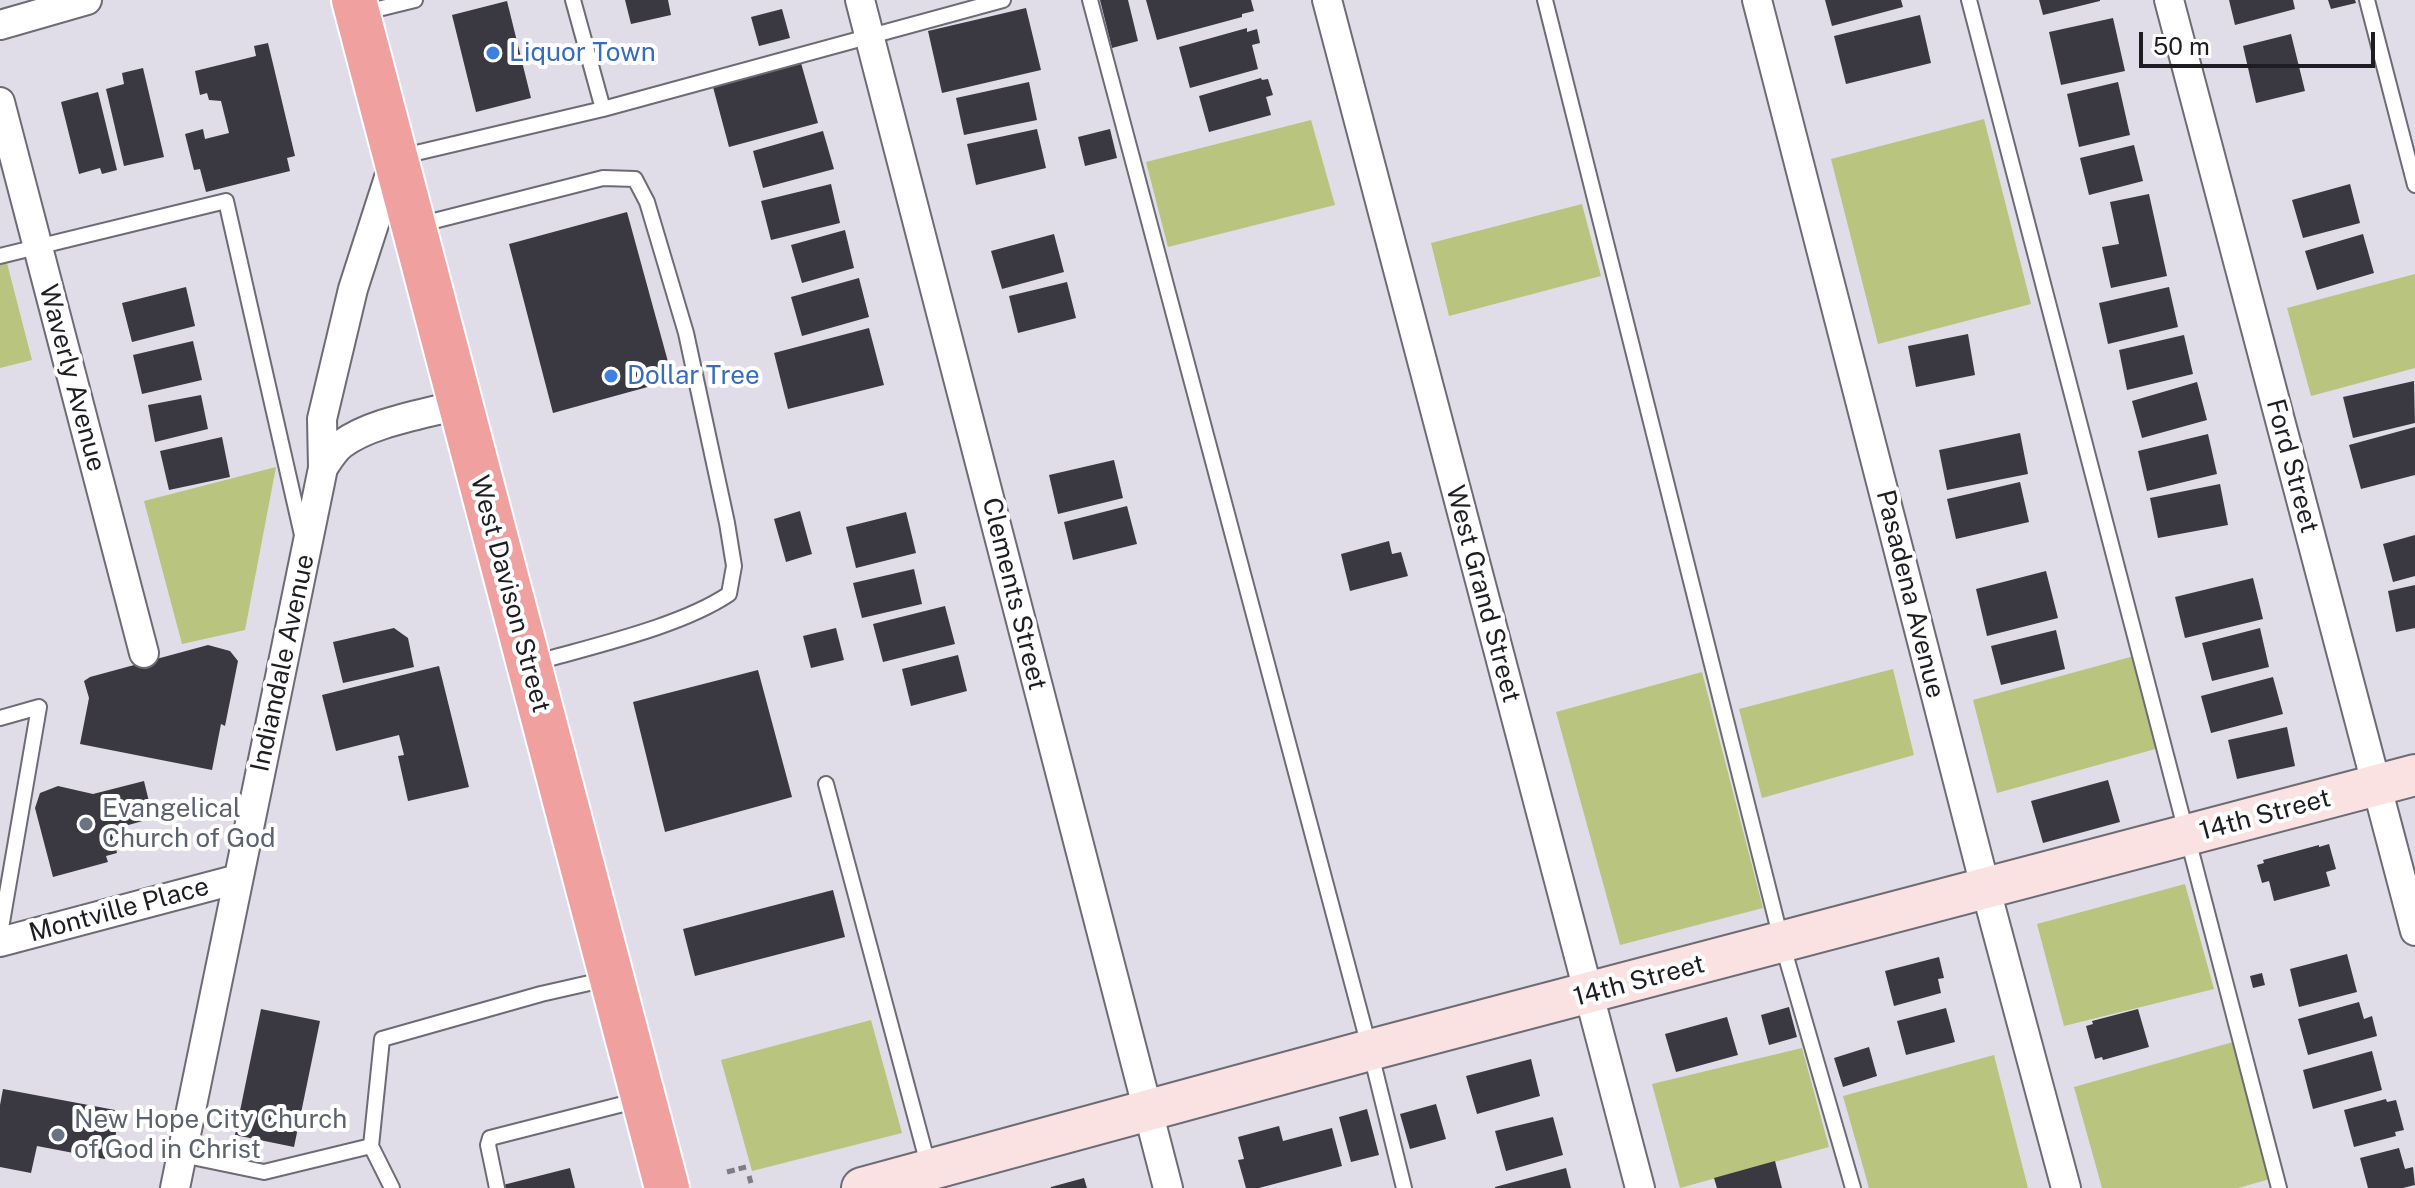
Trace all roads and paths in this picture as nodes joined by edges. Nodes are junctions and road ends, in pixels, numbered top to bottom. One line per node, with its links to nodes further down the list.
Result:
1 (87, 0): 14 (street)
2 (415, 0): 13 (lane)
3 (573, 0): 17 (lane)
4 (860, 0): 15 (street, Clements Street)
5 (1003, 0): 15 (lane)
6 (1090, 0): 41 (lane)
7 (1327, 0): 40 (street, West Grand Street)
8 (1545, 0): 38 (lane)
9 (1757, 0): 34 (street, Pasadena Avenue)
10 (1969, 0): 32 (lane)
11 (2169, 0): 31 (street, Ford Street)
12 (2367, 0): 19 (lane)
13 (356, 7): 18 (highway, West Davison Street)
14 (0, 25)
15 (870, 36): 17 (lane); 43 (street, Clements Street)
16 (0, 102): 21 (street, Waverly Avenue)
17 (603, 109): 18 (lane)
18 (395, 158): 20 (highway, West Davison Street); 24 (street, Indiandale Avenue)
19 (2415, 185)
20 (414, 226): 23 (highway, West Davison Street); 27 (lane)
21 (37, 246): 22 (lane); 25 (lane); 26 (street, Waverly Avenue)
22 (0, 256)
23 (461, 404): 24 (street); 27 (highway, West Davison Street)
24 (323, 468): 25 (street, Indiandale Avenue)
25 (306, 551): 33 (street, Indiandale Avenue)
26 (144, 653)
27 (529, 665): 39 (highway, West Davison Street)
28 (0, 718): 36 (lane)
29 (2415, 775): 31 (street, 14th Street)
30 (826, 784): 48 (lane)
31 (2376, 785): 32 (street, 14th Street); 35 (street, Ford Street)
32 (2187, 836): 34 (street, 14th Street); 59 (lane)
33 (238, 879): 37 (street, Montville Place); 45 (street, Indiandale Avenue)
34 (1986, 890): 38 (street, 14th Street); 58 (street, Pasadena Avenue)
35 (2415, 931)
36 (0, 934)
37 (0, 942)
38 (1782, 943): 40 (street, 14th Street); 57 (lane)
39 (611, 978): 42 (highway, West Davison Street); 44 (lane)
40 (1589, 995): 41 (street, 14th Street); 56 (street, West Grand Street)
41 (1370, 1050): 43 (street, 14th Street); 55 (lane)
42 (643, 1099): 51 (lane); 52 (highway, West Davison Street)
43 (1148, 1112): 48 (street, 14th Street); 54 (street, Clements Street)
44 (371, 1146): 45 (lane); 50 (lane)
45 (182, 1155): 49 (street, Indiandale Avenue)
46 (746, 1167): 47 (path)
47 (727, 1172)
48 (932, 1179): 53 (street, 14th Street)
49 (175, 1188)
50 (392, 1188)
51 (497, 1188)
52 (667, 1188)
53 (862, 1188)
54 (1168, 1188)
55 (1404, 1188)
56 (1640, 1188)
57 (1853, 1188)
58 (2066, 1188)
59 (2279, 1188)

